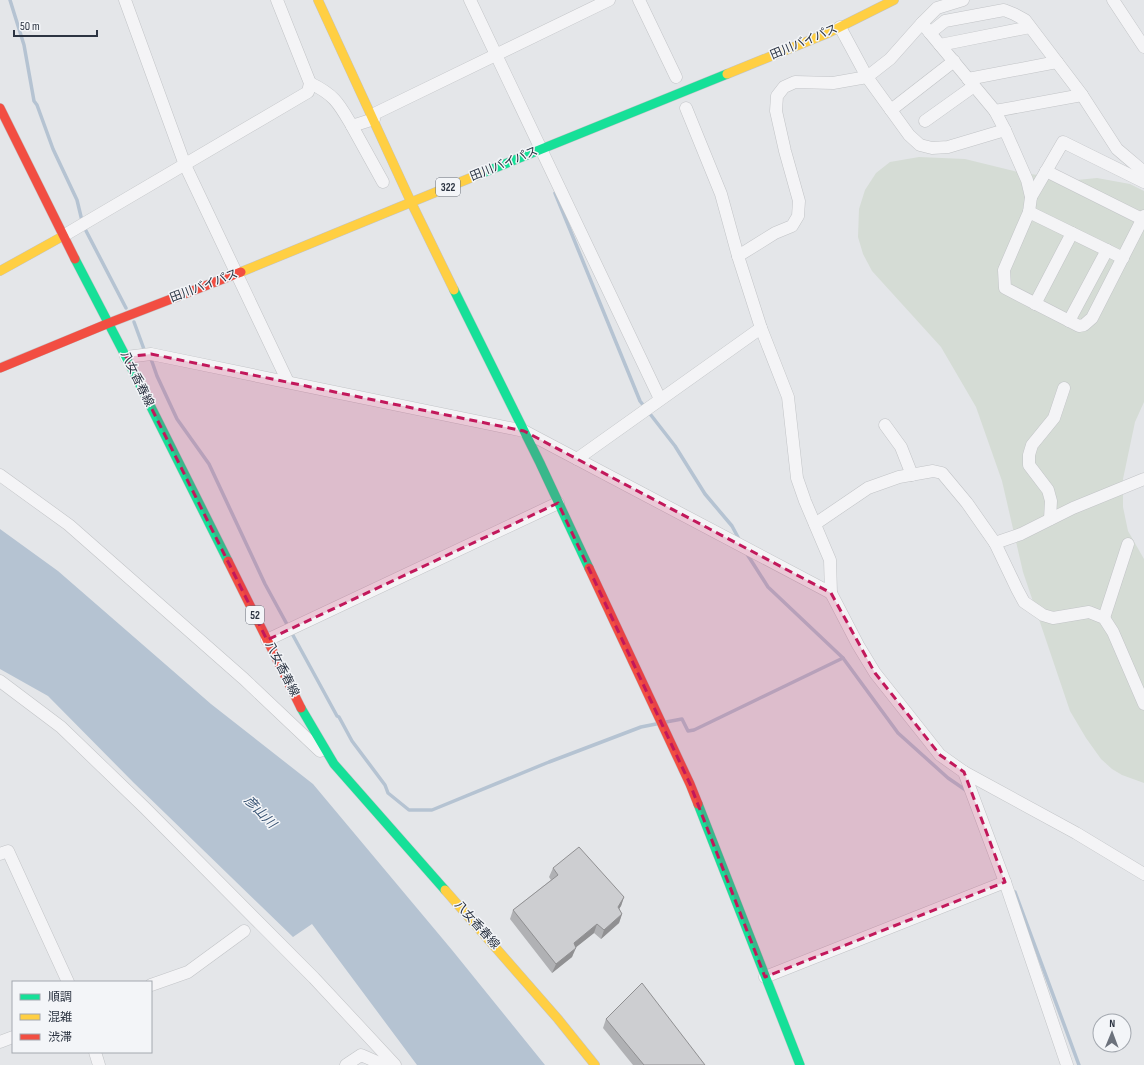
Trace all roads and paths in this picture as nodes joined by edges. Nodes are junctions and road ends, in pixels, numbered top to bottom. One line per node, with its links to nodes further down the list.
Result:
1 (125, 0): 33 (street)
2 (277, 0): 21 (street)
3 (318, 0): 28 (main road)
4 (470, 0): 16 (street)
5 (609, 0): 16 (street)
6 (639, 0): 19 (street)
7 (894, 0): 11 (main road, 田川バイパス / 322)
8 (963, 0): 10 (street)
9 (1113, 0): 15 (street)
10 (922, 23): 13 (street); 20 (street)
11 (840, 26): 20 (street); 32 (main road, 田川バイパス / 322)
12 (1030, 27): 13 (street); 14 (street); 18 (street)
13 (930, 32): 14 (street)
14 (940, 45): 17 (street)
15 (1144, 47)
16 (496, 55): 28 (street); 32 (street)
17 (954, 61): 22 (street); 26 (street)
18 (1057, 62): 22 (street); 23 (street)
19 (676, 77)
20 (867, 77): 26 (street); 45 (street)
21 (310, 83): 30 (street); 33 (street)
22 (971, 83): 27 (street); 29 (street)
23 (1082, 95): 27 (street); 35 (street)
24 (0, 108): 43 (main road, 八女香春線 / 52)
25 (686, 108): 45 (street)
26 (891, 110): 31 (street)
27 (995, 111): 31 (street)
28 (373, 117): 30 (street); 39 (main road)
29 (925, 121)
30 (352, 126): 36 (street)
31 (1004, 130): 38 (street)
32 (542, 149): 39 (main road, 田川バイパス / 322); 57 (street)
33 (185, 165): 43 (street); 48 (street)
34 (1046, 171): 37 (street); 38 (street); 41 (street)
35 (1144, 172)
36 (383, 182)
37 (1144, 182)
38 (1031, 197): 40 (street)
39 (411, 202): 48 (main road, 田川バイパス / 322); 59 (main road)
40 (1029, 212): 42 (street); 49 (street)
41 (1143, 217): 46 (street)
42 (1072, 233): 44 (street); 49 (street)
43 (63, 236): 47 (main road); 51 (main road, 八女香春線 / 52)
44 (1106, 250): 46 (street); 50 (street)
45 (738, 256): 52 (street)
46 (1123, 258): 50 (street)
47 (0, 271)
48 (235, 274): 51 (main road, 田川バイパス / 322); 55 (street)
49 (1035, 304): 50 (street)
50 (1069, 321)
51 (109, 323): 53 (main road, 八女香春線 / 52); 54 (main road, 田川バイパス / 322)
52 (761, 328): 57 (street); 66 (street)
53 (126, 357): 55 (street); 71 (main road, 八女香春線 / 52)
54 (0, 368)
55 (288, 382): 59 (street)
56 (1064, 388): 65 (street)
57 (660, 399): 60 (street)
58 (884, 425): 62 (street)
59 (524, 431): 60 (street); 64 (main road)
60 (576, 459): 69 (street)
61 (0, 475): 74 (street)
62 (912, 475): 66 (street); 67 (street)
63 (1144, 479): 65 (street)
64 (558, 503): 71 (street); 80 (main road)
65 (1050, 520): 67 (street)
66 (814, 524): 69 (street)
67 (995, 543): 70 (street)
68 (1128, 544): 70 (street)
69 (831, 593): 75 (street)
70 (1104, 618): 73 (street)
71 (267, 640): 74 (main road, 八女香春線 / 52)
72 (0, 681): 89 (street)
73 (1144, 704)
74 (334, 764): 90 (main road, 八女香春線 / 52)
75 (964, 772): 77 (street); 78 (street)
76 (0, 854): 81 (street)
77 (1144, 874)
78 (1005, 882): 80 (street); 92 (street)
79 (244, 931): 82 (street)
80 (765, 977): 91 (main road)
81 (68, 981)
82 (152, 985)
83 (12, 1036): 84 (street)
84 (0, 1042)
85 (95, 1053): 86 (street)
86 (99, 1065)
87 (346, 1065): 88 (street)
88 (384, 1065)
89 (395, 1065)
90 (595, 1065)
91 (800, 1065)
92 (1067, 1065)

